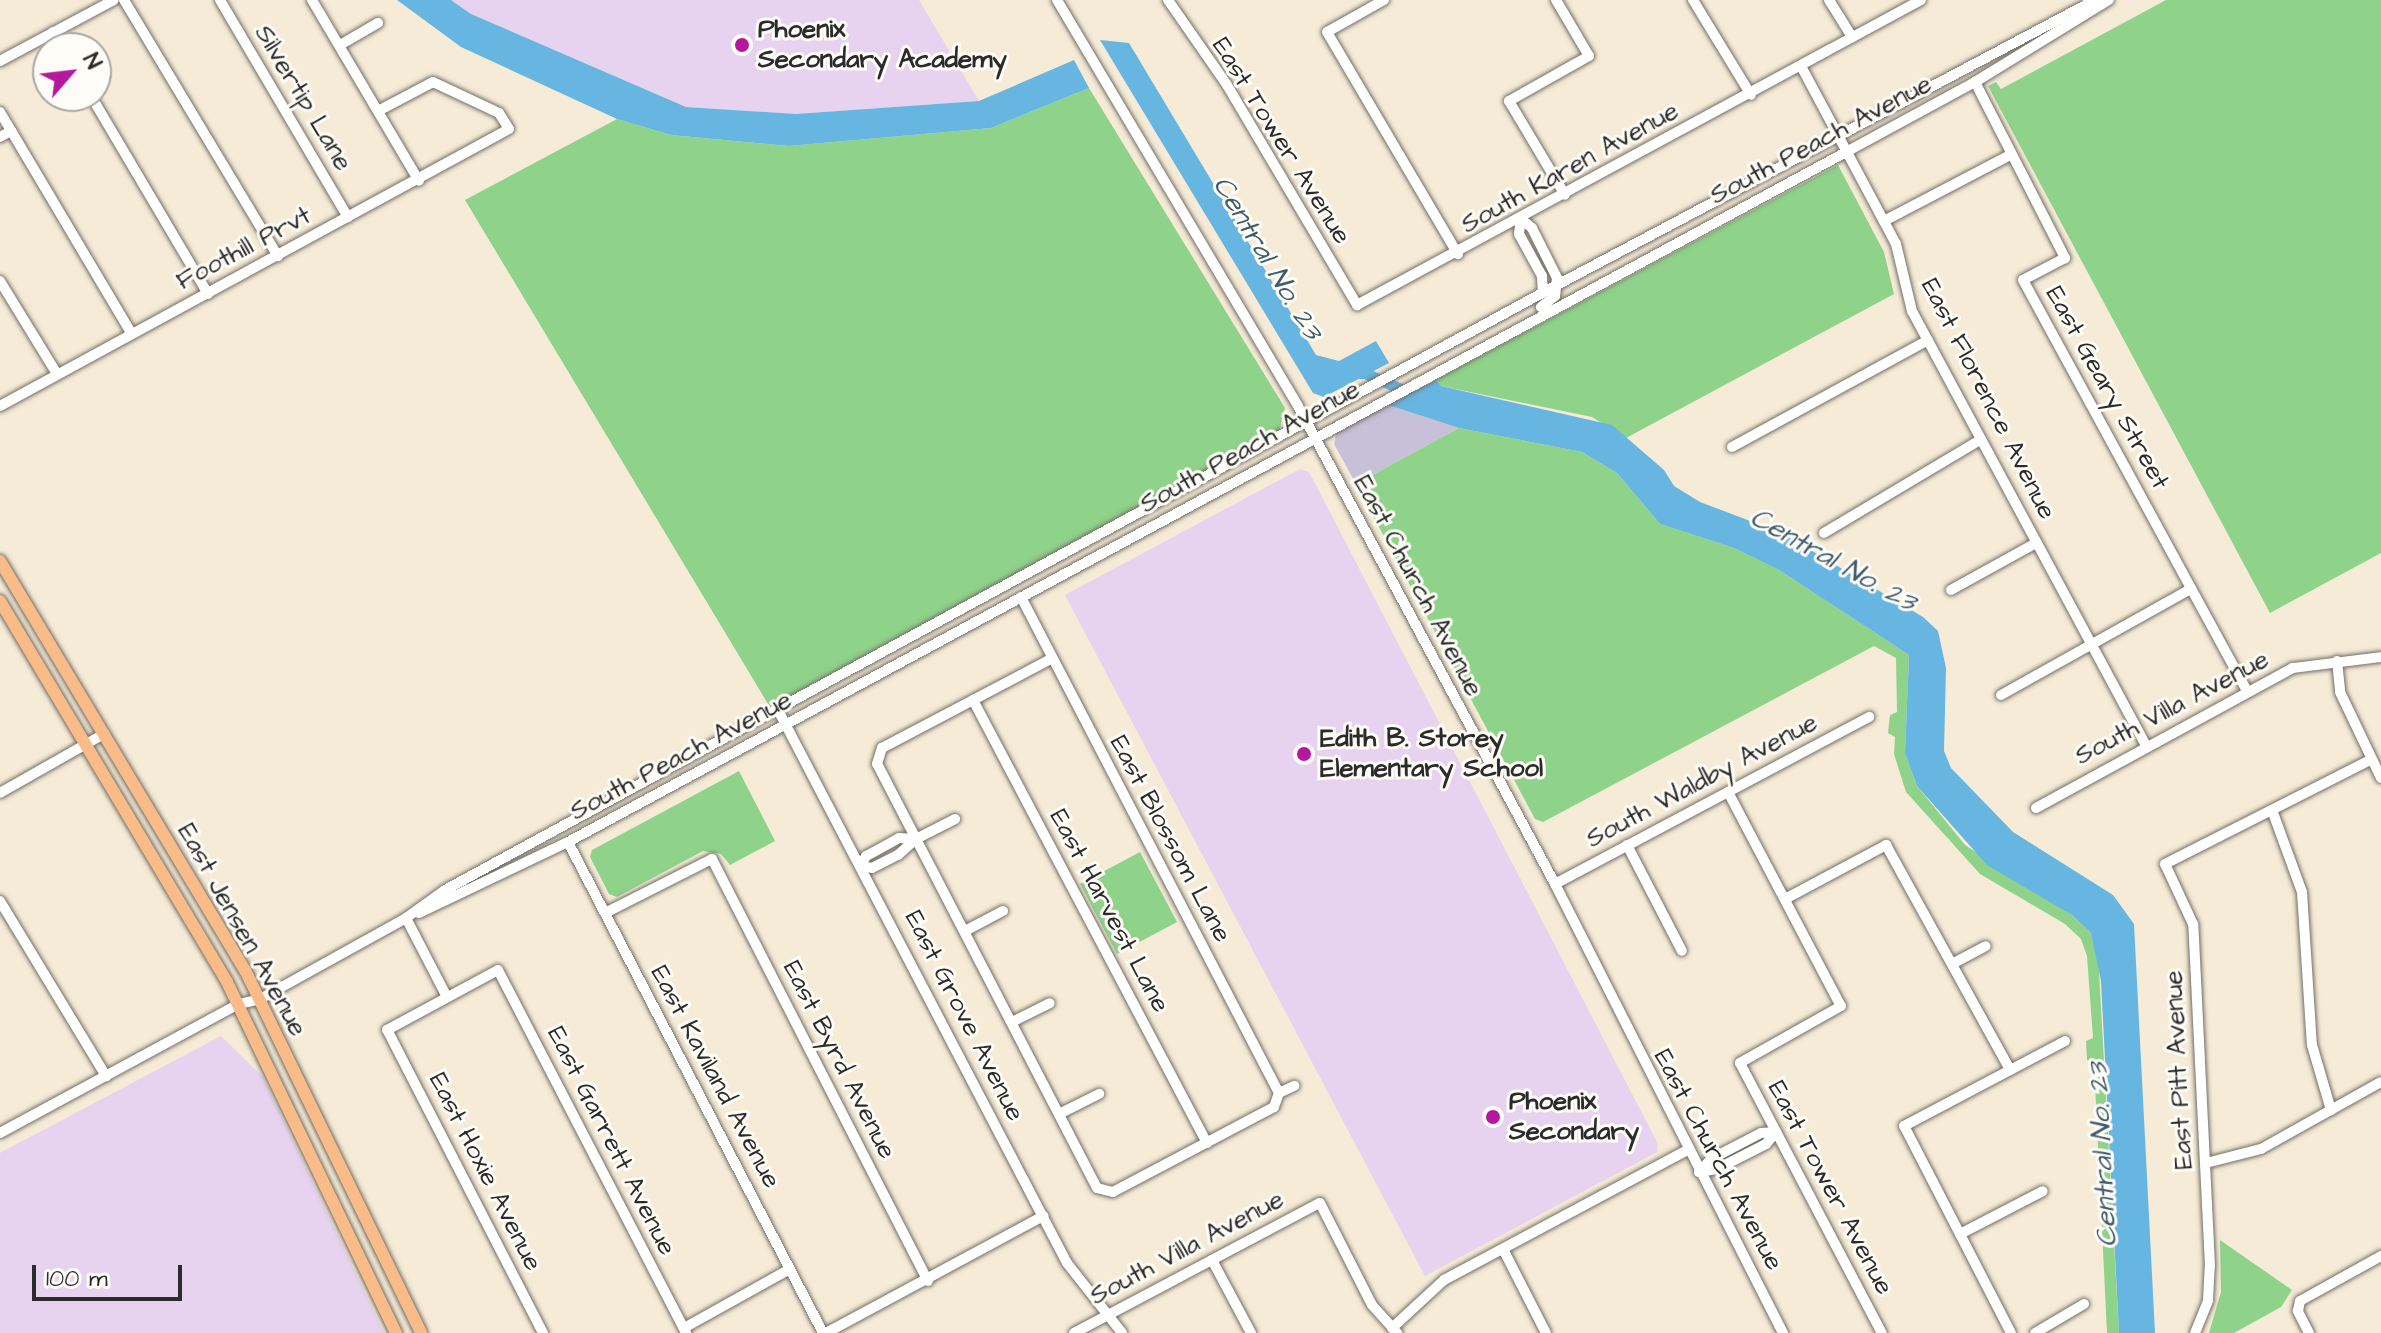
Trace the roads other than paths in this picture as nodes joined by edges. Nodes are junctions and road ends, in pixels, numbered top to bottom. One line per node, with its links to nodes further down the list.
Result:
1 (114, 0): 15 (street)
2 (124, 0): 37 (street)
3 (220, 0): 33 (street, Silvertip Lane)
4 (312, 0): 18 (street)
5 (1057, 0): 48 (street, East Church Avenue)
6 (1168, 0): 42 (street, East Tower Avenue)
7 (1384, 0): 36 (street)
8 (1556, 0): 32 (street)
9 (1693, 0): 22 (street)
10 (1829, 0): 16 (street)
11 (1921, 0): 16 (street, South Karen Avenue)
12 (2095, 0): 28 (street, South Peach Avenue)
13 (2109, 0): 21 (street, South Peach Avenue)
14 (378, 23): 18 (street)
15 (53, 32)
16 (1852, 37): 20 (street, South Karen Avenue)
17 (32, 43): 19 (street)
18 (340, 45): 23 (street)
19 (0, 61)
20 (1802, 68): 22 (street, South Karen Avenue); 28 (street, East Florence Avenue)
21 (1975, 82): 29 (street, South Peach Avenue); 30 (street, East Geary Street)
22 (1751, 95): 32 (street, South Karen Avenue)
23 (380, 110): 31 (street); 31 (street, Foothill Prvt)
24 (0, 112): 26 (street)
25 (100, 112): 41 (street)
26 (11, 131): 27 (street); 43 (street)
27 (0, 137)
28 (1840, 137): 29 (street, East Florence Avenue); 39 (street, South Peach Avenue)
29 (1848, 151): 35 (street, East Florence Avenue); 45 (street, South Peach Avenue)
30 (2012, 154): 35 (street); 57 (street, East Geary Street)
31 (419, 181): 33 (street, Foothill Prvt)
32 (1565, 195): 34 (street, South Karen Avenue)
33 (348, 217): 37 (street, Foothill Prvt)
34 (1521, 219): 36 (street, South Karen Avenue); 39 (street); 40 (street)
35 (1884, 221): 44 (street, East Florence Avenue)
36 (1458, 254): 42 (street, South Karen Avenue)
37 (278, 256): 41 (street, Foothill Prvt)
38 (0, 281): 46 (street)
39 (1557, 285): 40 (street, South Peach Avenue); 45 (street)
40 (1543, 293): 48 (street, South Peach Avenue)
41 (208, 294): 43 (street, Foothill Prvt)
42 (1357, 305)
43 (132, 334): 46 (street, Foothill Prvt)
44 (1928, 340): 50 (street, East Florence Avenue); 51 (street)
45 (1473, 351): 49 (street, South Peach Avenue)
46 (57, 374): 47 (street, Foothill Prvt)
47 (0, 406)
48 (1308, 425): 49 (street, East Church Avenue); 52 (street, South Peach Avenue)
49 (1314, 436): 56 (street, South Peach Avenue); 87 (street, East Church Avenue)
50 (1980, 440): 53 (street); 54 (street, East Florence Avenue)
51 (1732, 447)
52 (1169, 500): 56 (street); 68 (street, South Peach Avenue)
53 (1824, 533)
54 (2036, 543): 58 (street); 61 (street, East Florence Avenue)
55 (0, 561): 71 (main road, East Jensen Avenue)
56 (1073, 569): 59 (street, South Peach Avenue)
57 (2191, 589): 61 (street); 65 (street, East Geary Street)
58 (1951, 590)
59 (1021, 597): 63 (street, East Blossom Lane); 70 (street, South Peach Avenue)
60 (0, 601): 72 (main road, East Jensen Avenue)
61 (2090, 644): 66 (street); 73 (street, East Florence Avenue)
62 (2381, 657): 64 (street, South Villa Avenue)
63 (1051, 659): 67 (street); 108 (street, East Blossom Lane)
64 (2337, 661): 65 (street, South Villa Avenue); 74 (street)
65 (2246, 689): 73 (street, South Villa Avenue)
66 (2001, 695)
67 (973, 700): 81 (street); 113 (street, East Harvest Lane)
68 (778, 710): 70 (street, East Grove Avenue); 92 (street, South Peach Avenue)
69 (1869, 717): 76 (street, South Waldby Avenue)
70 (785, 724): 82 (street, South Peach Avenue); 86 (street, East Grove Avenue)
71 (104, 734): 72 (street); 98 (main road, East Jensen Avenue)
72 (86, 744): 77 (street); 100 (main road, East Jensen Avenue)
73 (2146, 745): 78 (street, South Villa Avenue)
74 (2370, 760): 75 (street); 79 (street)
75 (2381, 778)
76 (1728, 792): 83 (street, South Waldby Avenue); 88 (street)
77 (0, 793)
78 (2036, 808)
79 (2272, 810): 109 (street); 115 (street, East Pitt Avenue)
80 (955, 819): 81 (street)
81 (916, 839): 84 (street); 85 (street); 93 (street)
82 (568, 842): 91 (street, East Kaviland Avenue); 92 (street, South Peach Avenue)
83 (1627, 845): 87 (street, South Waldby Avenue); 95 (street)
84 (881, 847): 85 (street); 86 (street)
85 (887, 860): 86 (street)
86 (861, 866): 118 (street, East Grove Avenue)
87 (1555, 884): 114 (street, East Church Avenue)
88 (1785, 899): 96 (street); 111 (street, East Tower Avenue)
89 (0, 901): 104 (street)
90 (1003, 911): 93 (street)
91 (605, 913): 123 (street, East Kaviland Avenue); 124 (street, East Byrd Avenue)
92 (406, 918): 97 (street); 98 (street, South Peach Avenue)
93 (965, 931): 101 (street)
94 (1986, 946): 96 (street)
95 (1682, 951)
96 (1952, 964): 103 (street)
97 (447, 997): 127 (street, East Garrett Avenue); 131 (street, East Hoxie Avenue)
98 (260, 999): 100 (street, South Peach Avenue); 130 (main road, East Jensen Avenue)
99 (1050, 1003): 101 (street)
100 (239, 1004): 104 (street, South Peach Avenue); 129 (main road, East Jensen Avenue)
101 (1012, 1022): 110 (street)
102 (2065, 1041): 103 (street)
103 (2010, 1070): 119 (street)
104 (106, 1076): 112 (street, South Peach Avenue)
105 (2381, 1082): 109 (street)
106 (1294, 1086): 108 (street)
107 (1099, 1094): 110 (street)
108 (1280, 1097): 113 (street)
109 (2331, 1110): 115 (street)
110 (1059, 1114): 113 (street)
111 (1776, 1132): 116 (street); 138 (street, East Tower Avenue)
112 (0, 1133)
113 (1207, 1143)
114 (1687, 1150): 116 (street, East Church Avenue); 120 (street)
115 (2206, 1163): 141 (street, East Pitt Avenue)
116 (1699, 1172): 137 (street, East Church Avenue)
117 (2043, 1191): 119 (street)
118 (1043, 1216): 124 (street); 126 (street, East Grove Avenue)
119 (1960, 1234): 139 (street)
120 (1503, 1249): 128 (street); 136 (street)
121 (2381, 1256): 142 (street)
122 (1212, 1260): 126 (street, South Villa Avenue); 128 (street, South Villa Avenue); 135 (street)
123 (790, 1269): 127 (street); 132 (street, East Kaviland Avenue)
124 (928, 1281): 132 (street)
125 (2084, 1304): 140 (street)
126 (1107, 1315): 133 (street, South Villa Avenue); 134 (street, East Grove Avenue)
127 (685, 1330)
128 (1395, 1330)
129 (396, 1333)
130 (421, 1333)
131 (543, 1333)
132 (825, 1333)
133 (1074, 1333)
134 (1122, 1333)
135 (1251, 1333)
136 (1546, 1333)
137 (1783, 1333)
138 (1882, 1333)
139 (2011, 1333)
140 (2035, 1333)
141 (2195, 1333)
142 (2309, 1333)

